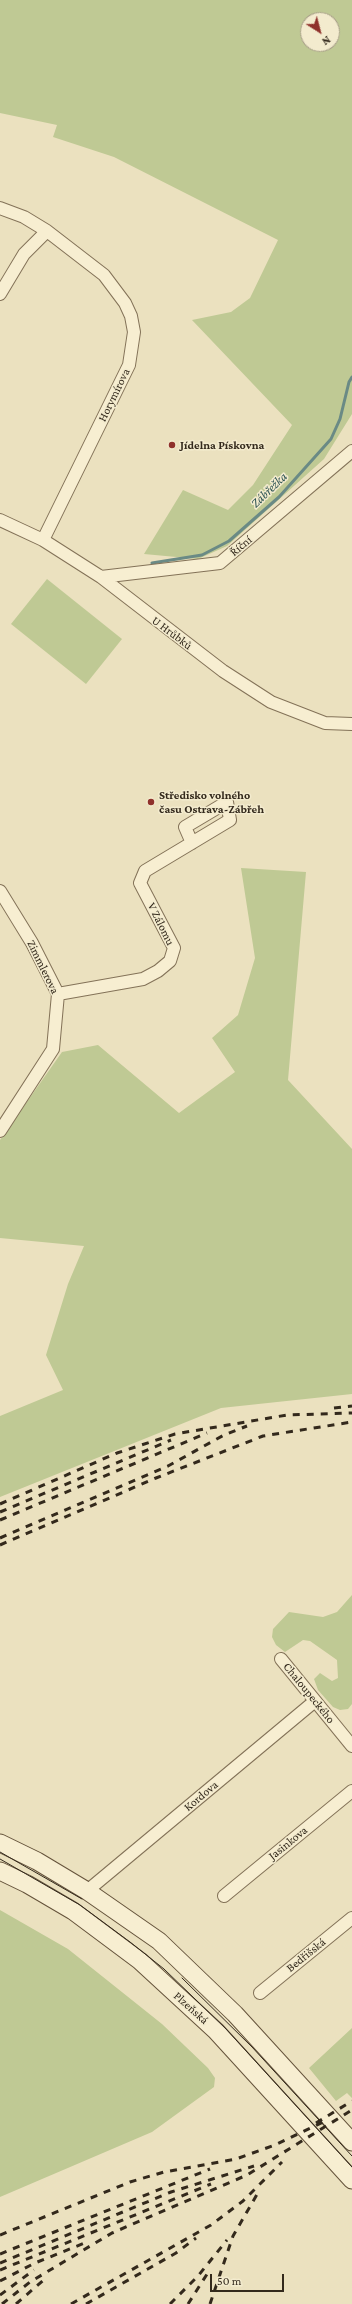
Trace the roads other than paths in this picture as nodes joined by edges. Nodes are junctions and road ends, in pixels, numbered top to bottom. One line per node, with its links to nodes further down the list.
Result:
1 (0, 208): 2 (street, Horymírova)
2 (47, 231): 3 (street); 6 (street, Horymírova)
3 (0, 294)
4 (352, 451): 7 (street, Říční)
5 (0, 520): 6 (street, U Hrůbků)
6 (43, 540): 7 (street, U Hrůbků)
7 (101, 577): 8 (street, U Hrůbků)
8 (352, 724)
9 (192, 843): 9 (street, V Zálomu); 11 (street, V Zálomu)
10 (0, 891): 11 (street, Zimmlerova)
11 (58, 994): 12 (street, Zimmlerova)
12 (0, 1131)
13 (281, 1659): 14 (street, Chaloupeckého)
14 (315, 1701): 15 (street, Chaloupeckého); 19 (street, Kordova)
15 (352, 1746)
16 (352, 1791): 20 (street, Jasinkova)
17 (0, 1843): 19 (main road, Plzeňská)
18 (0, 1871): 24 (main road, Plzeňská)
19 (87, 1891): 23 (main road, Plzeňská)
20 (224, 1896)
21 (352, 1918): 22 (street, Bedřišská)
22 (260, 1993)
23 (352, 2142)
24 (352, 2180)

